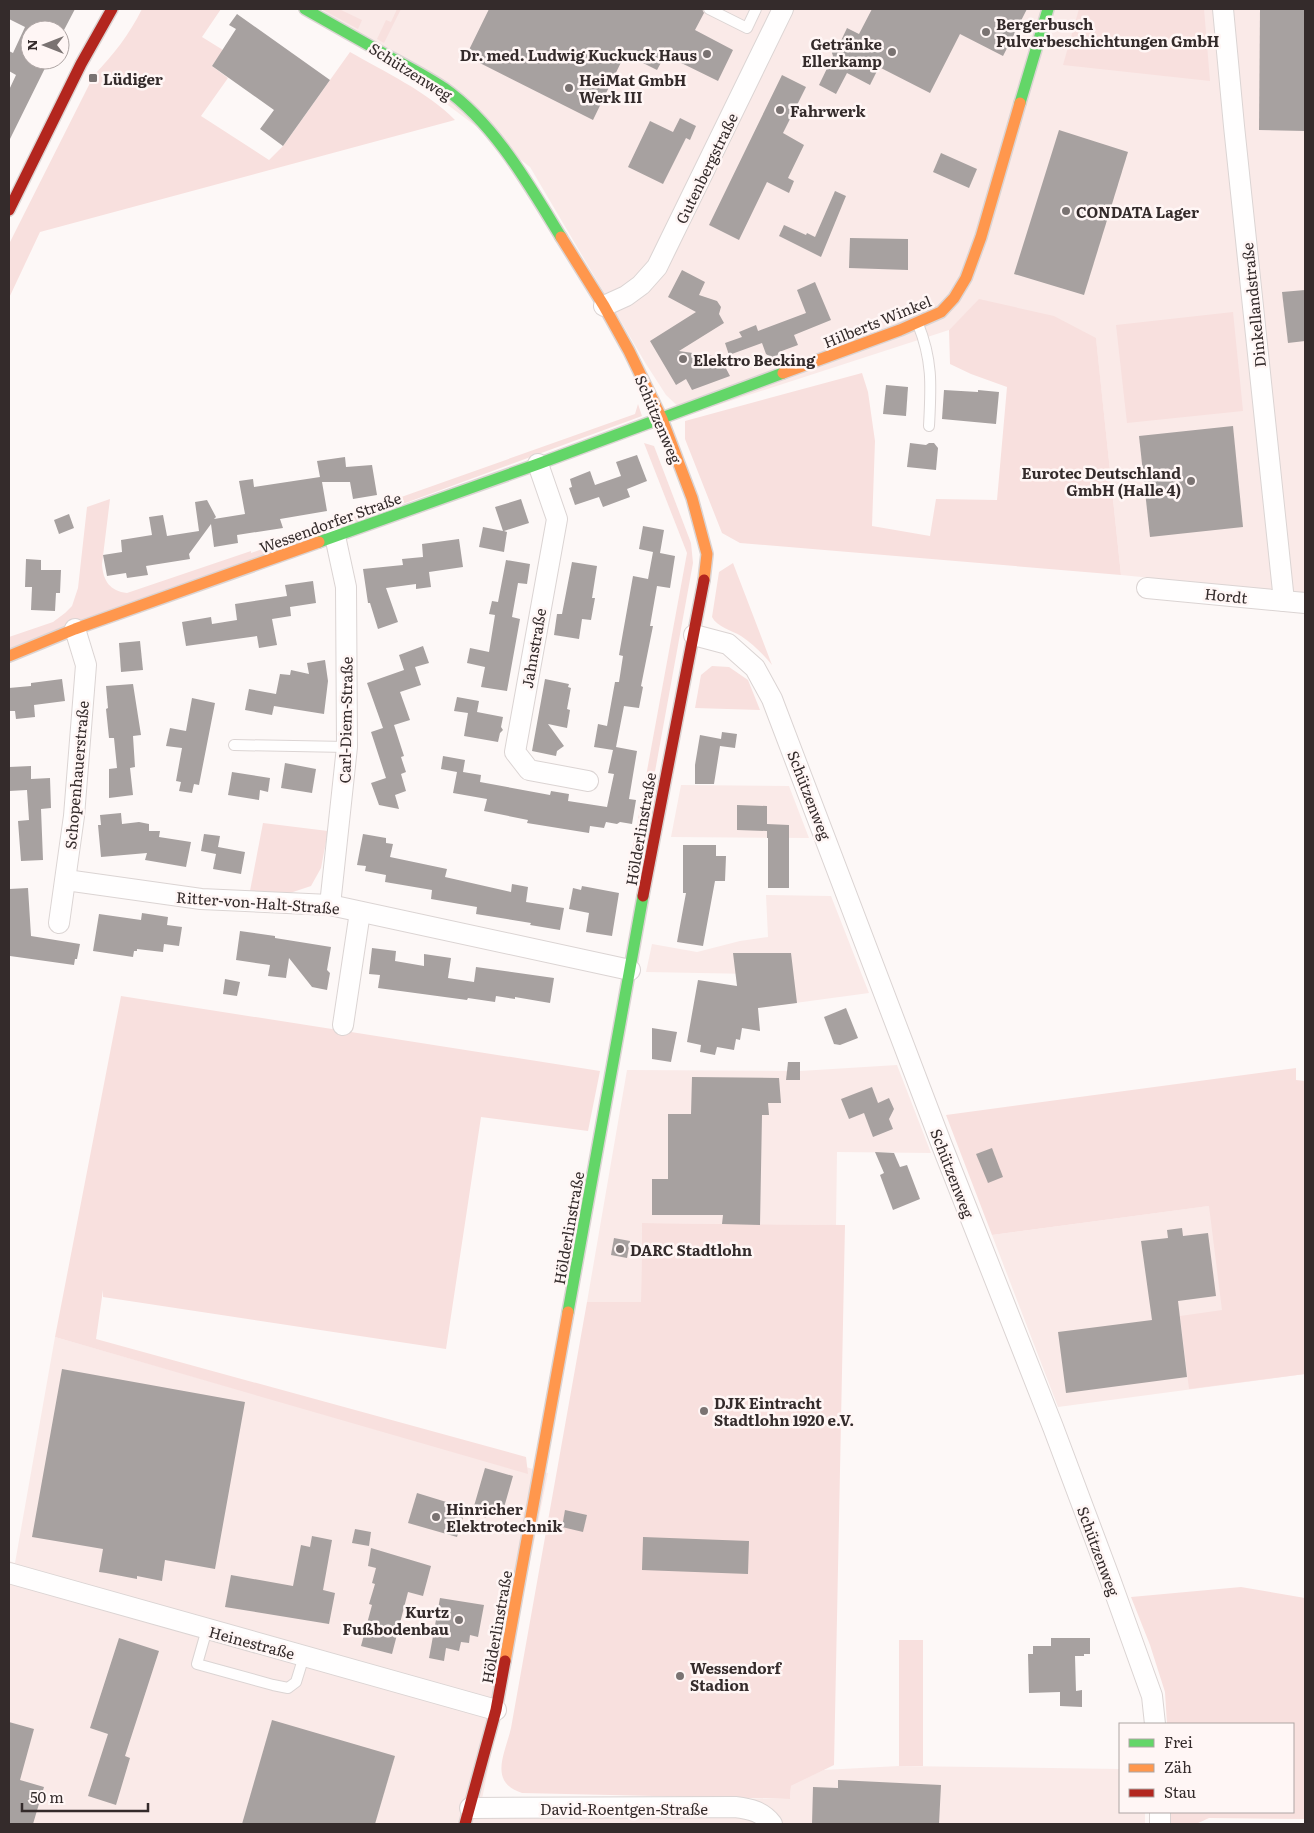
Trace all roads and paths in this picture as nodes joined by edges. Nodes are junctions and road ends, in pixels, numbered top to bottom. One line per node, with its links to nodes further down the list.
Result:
1 (112, 9): 8 (street)
2 (305, 9): 9 (street, Schützenweg)
3 (709, 9): 4 (lane)
4 (756, 9)
5 (783, 9): 9 (street, Gutenbergstraße)
6 (1048, 9): 10 (street, Hilberts Winkel)
7 (1223, 9): 16 (street, Dinkellandstraße)
8 (9, 210)
9 (604, 306): 11 (street, Schützenweg)
10 (918, 323): 11 (street, Hilberts Winkel); 12 (lane)
11 (662, 419): 13 (street, Wessendorfer Straße); 19 (street, Schützenweg)
12 (929, 426)
13 (538, 464): 14 (street, Wessendorfer Straße); 23 (street, Jahnstraße)
14 (335, 536): 18 (street, Wessendorfer Straße); 22 (street, Carl-Diem-Straße)
15 (1147, 588): 16 (street, Hordt)
16 (1284, 601): 17 (street, Hordt)
17 (1305, 603)
18 (75, 629): 20 (street, Wessendorfer Straße); 24 (street, Schopenhauerstraße)
19 (694, 636): 28 (street, Hölderlinstraße); 34 (street, Schützenweg)
20 (9, 656)
21 (234, 745): 22 (lane)
22 (347, 747): 25 (street, Carl-Diem-Straße)
23 (588, 781)
24 (66, 880): 25 (street, Ritter-von-Halt-Straße); 27 (street, Schopenhauerstraße)
25 (330, 905): 26 (street, Ritter-von-Halt-Straße)
26 (360, 912): 28 (street, Ritter-von-Halt-Straße); 29 (street, Ritter-von-Halt-Straße)
27 (59, 923)
28 (630, 970): 33 (street, Hölderlinstraße)
29 (342, 1025)
30 (9, 1573): 31 (street, Heinestraße)
31 (207, 1630): 32 (street, Heinestraße); 32 (lane)
32 (304, 1656): 33 (street, Heinestraße)
33 (496, 1710): 35 (street, Hölderlinstraße)
34 (1155, 1723)
35 (467, 1816): 36 (street, David-Roentgen-Straße)
36 (772, 1824)

